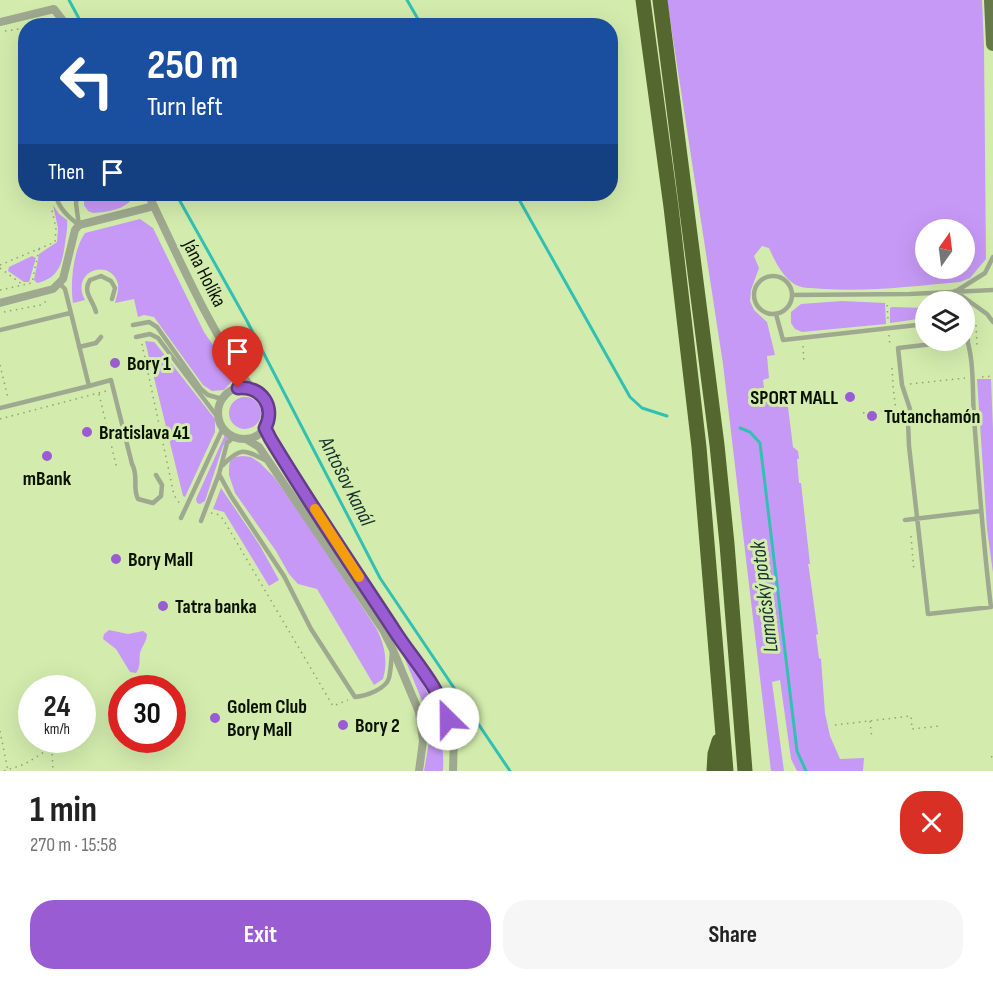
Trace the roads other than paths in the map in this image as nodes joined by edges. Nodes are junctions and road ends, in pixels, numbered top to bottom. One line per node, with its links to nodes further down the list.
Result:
1 (643, 0): 54 (highway)
2 (660, 0): 55 (highway)
3 (992, 0): 6 (main road)
4 (60, 18): 5 (street)
5 (0, 22)
6 (993, 44)
7 (57, 201): 11 (lane)
8 (76, 201): 11 (lane)
9 (152, 201): 10 (street, Jána Holíka)
10 (154, 206): 11 (street); 33 (street, Jána Holíka)
11 (79, 225): 13 (street)
12 (993, 257): 15 (lane)
13 (59, 283): 19 (street); 22 (lane)
14 (993, 290): 15 (lane)
15 (955, 291)
16 (915, 294): 17 (lane)
17 (792, 295): 23 (lane); 23 (lane)
18 (112, 299): 21 (lane)
19 (0, 303)
20 (975, 305): 24 (lane)
21 (96, 312)
22 (70, 313): 27 (lane); 31 (lane)
23 (776, 314): 26 (lane)
24 (993, 322)
25 (133, 325): 37 (lane)
26 (915, 325)
27 (0, 330)
28 (101, 337): 31 (lane)
29 (138, 338): 39 (lane)
30 (915, 346): 50 (lane)
31 (79, 347): 34 (lane)
32 (969, 351): 48 (lane)
33 (235, 366): 35 (street, Jána Holíka); 36 (street)
34 (89, 386): 38 (lane); 47 (lane)
35 (252, 389): 36 (street); 41 (street)
36 (232, 390): 37 (street)
37 (222, 399): 39 (street)
38 (0, 408)
39 (219, 419): 40 (street)
40 (222, 428): 42 (street); 49 (lane)
41 (265, 428): 43 (street); 57 (street)
42 (234, 437): 43 (street); 45 (lane)
43 (246, 439): 44 (street)
44 (269, 462): 45 (lane); 53 (street)
45 (221, 467): 46 (lane)
46 (219, 474): 52 (lane); 53 (lane)
47 (156, 475)
48 (981, 510): 50 (lane); 50 (lane)
49 (181, 518)
50 (918, 518): 51 (lane)
51 (905, 520)
52 (201, 521)
53 (393, 650): 56 (street)
54 (723, 726): 58 (highway); 59 (highway)
55 (743, 746): 60 (highway); 61 (highway)
56 (419, 771)
57 (453, 771)
58 (714, 771)
59 (726, 771)
60 (745, 771)
61 (752, 771)

